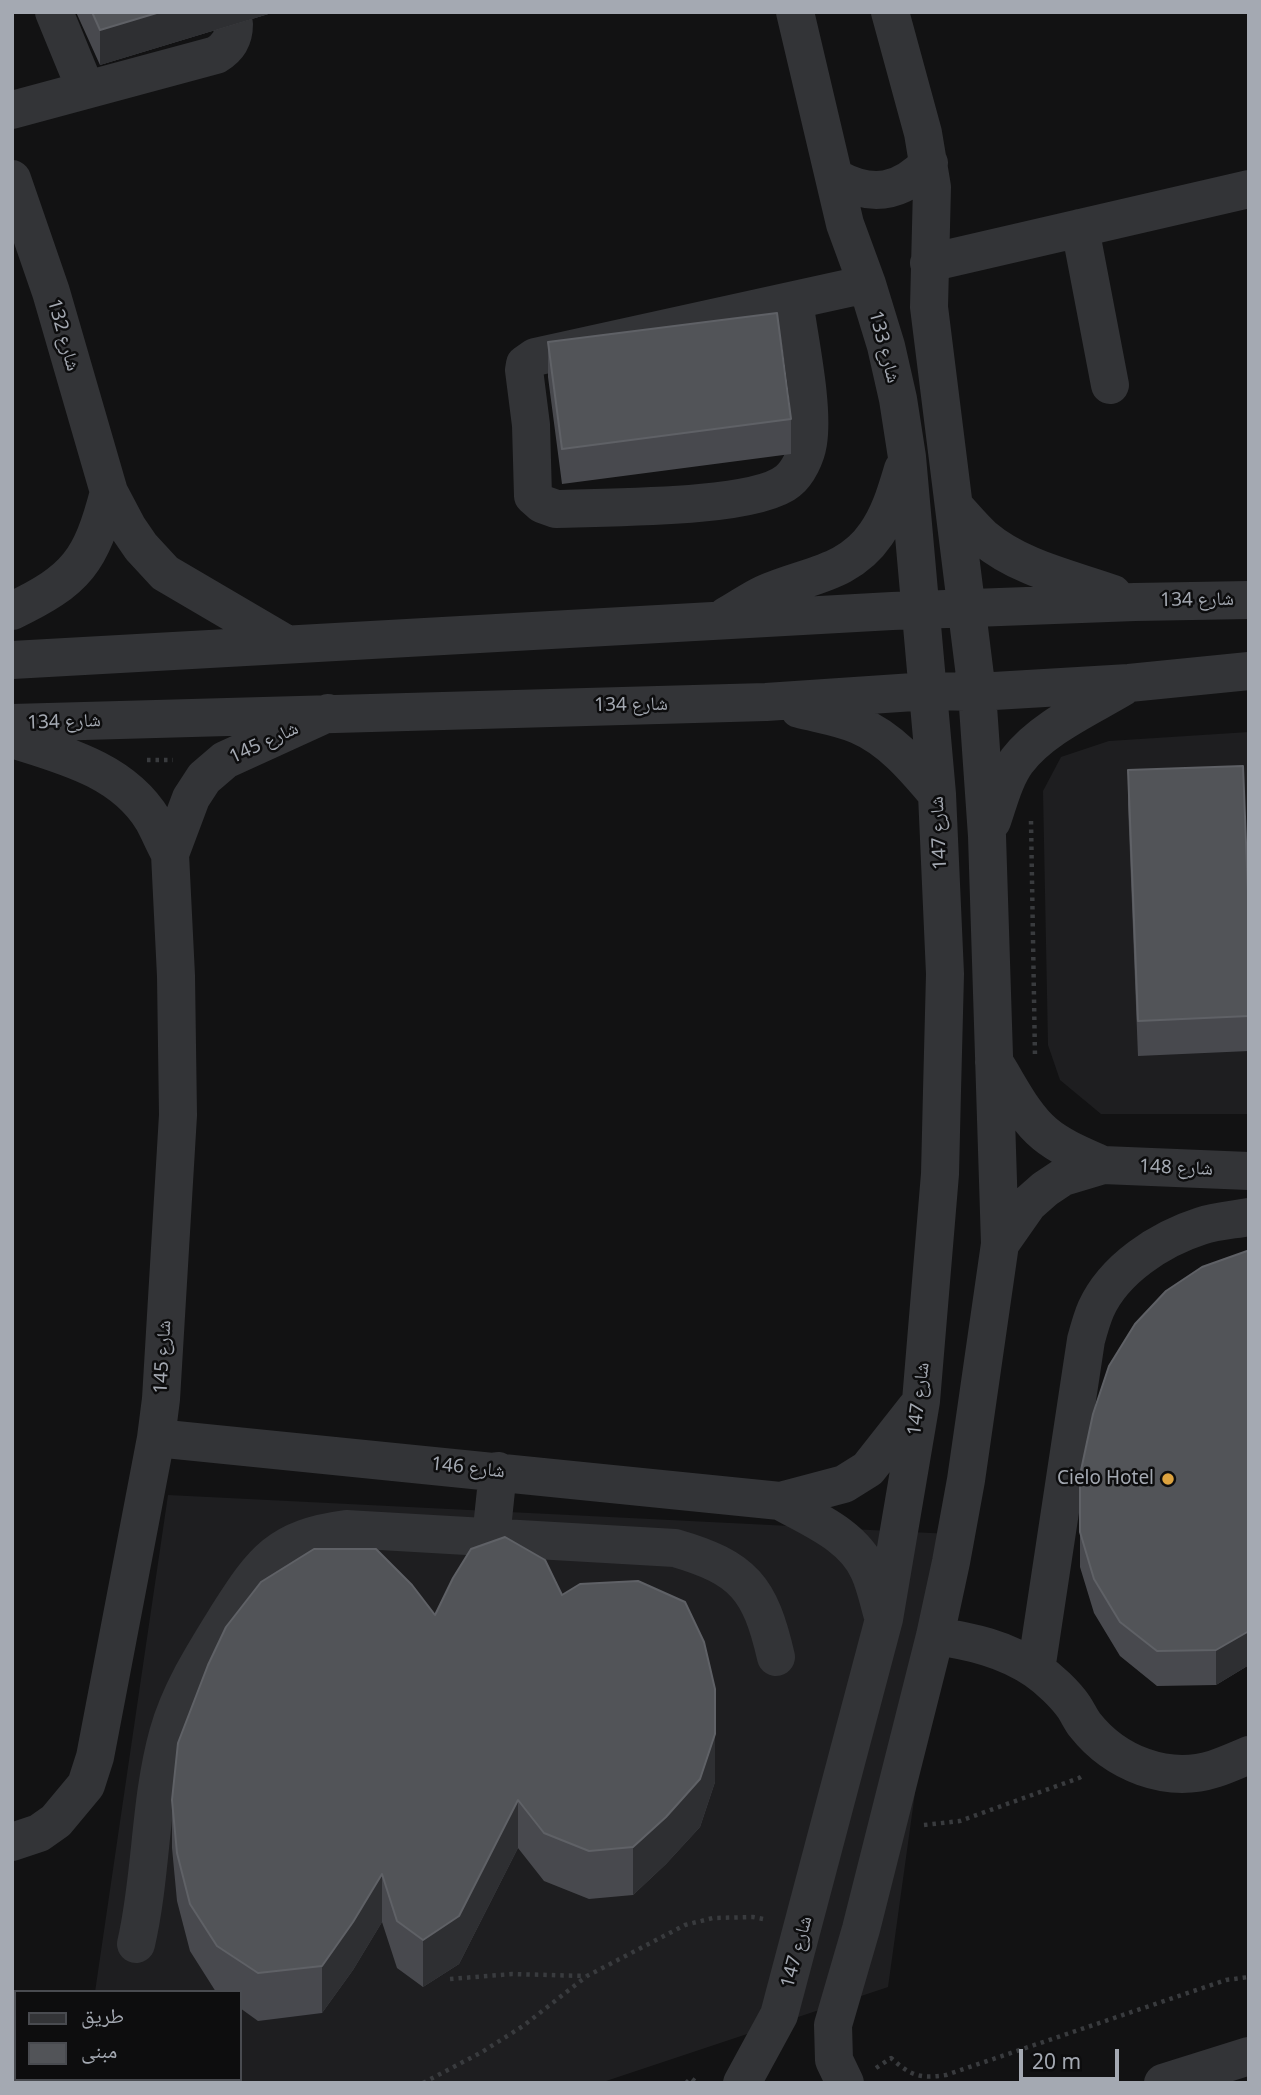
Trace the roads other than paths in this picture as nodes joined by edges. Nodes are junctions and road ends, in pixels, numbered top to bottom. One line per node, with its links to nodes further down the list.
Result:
1 (54, 12): 5 (street)
2 (795, 12): 8 (street, شارع 133)
3 (890, 12): 7 (street)
4 (234, 24): 5 (street)
5 (86, 90): 6 (street)
6 (12, 110)
7 (929, 163): 8 (street); 12 (street)
8 (836, 178): 13 (street, شارع 133)
9 (12, 179): 17 (street, شارع 132)
10 (1249, 189): 11 (street)
11 (1080, 228): 12 (street); 15 (street)
12 (929, 263): 18 (street)
13 (867, 284): 14 (street); 16 (street, شارع 133)
14 (794, 300): 14 (street)
15 (1110, 385)
16 (907, 457): 22 (street, شارع 133); 24 (street)
17 (109, 492): 23 (street); 25 (street, شارع 132)
18 (954, 506): 20 (street); 21 (street)
19 (1249, 600): 20 (street, شارع 134)
20 (1135, 601): 21 (street, شارع 134)
21 (967, 608): 22 (street, شارع 134); 30 (street)
22 (921, 610): 24 (street, شارع 134); 29 (street, شارع 133)
23 (12, 611)
24 (718, 621): 25 (street, شارع 134)
25 (286, 644): 26 (street, شارع 134)
26 (12, 660)
27 (1249, 671): 28 (street, شارع 134)
28 (1129, 683): 30 (street, شارع 134); 36 (street)
29 (929, 691): 30 (street, شارع 134); 31 (street, شارع 134); 35 (street, شارع 147)
30 (976, 692): 36 (street)
31 (766, 702): 32 (street, شارع 134); 35 (street)
32 (328, 713): 33 (street, شارع 134); 37 (street, شارع 145)
33 (12, 723)
34 (12, 738): 37 (street, شارع 145)
35 (937, 794): 43 (street, شارع 147)
36 (987, 836): 38 (street)
37 (170, 854): 44 (street, شارع 145)
38 (994, 1062): 39 (street, شارع 148); 42 (street)
39 (1103, 1165): 40 (street, شارع 148); 42 (street, شارع 148)
40 (1249, 1171)
41 (1249, 1217): 51 (street)
42 (1000, 1244): 49 (street)
43 (921, 1401): 46 (street, شارع 146); 48 (street, شارع 147)
44 (156, 1438): 45 (street, شارع 146); 53 (street, شارع 145)
45 (498, 1471): 46 (street, شارع 146); 47 (street)
46 (780, 1501): 48 (street, شارع 146)
47 (491, 1538): 50 (street); 54 (street)
48 (884, 1619): 57 (street, شارع 147)
49 (935, 1636): 51 (street); 56 (street)
50 (776, 1657)
51 (1036, 1670): 52 (street)
52 (1249, 1755)
53 (25, 1837)
54 (136, 1944)
55 (1249, 2056): 58 (street)
56 (859, 2077)
57 (742, 2083)
58 (1163, 2083)

